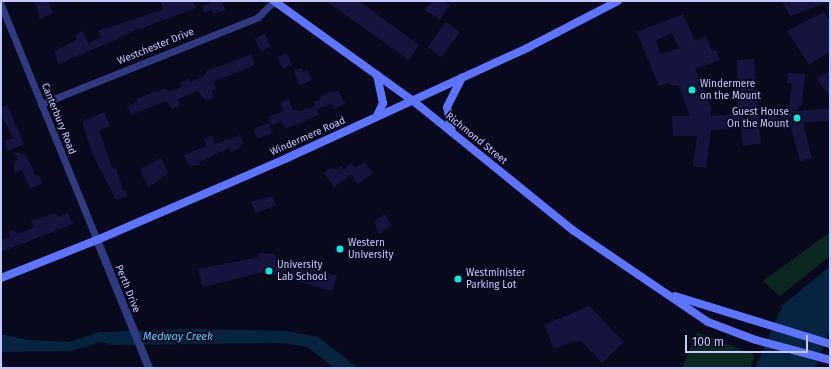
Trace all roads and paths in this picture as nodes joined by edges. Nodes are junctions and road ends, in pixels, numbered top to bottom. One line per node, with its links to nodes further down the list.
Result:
1 (274, 1): 4 (main road, Richmond Street); 7 (street, Westchester Drive)
2 (618, 1): 5 (main road, Windermere Road)
3 (1, 4): 7 (street, Canterbury Road)
4 (377, 75): 6 (main road, Richmond Street); 8 (main road)
5 (463, 77): 6 (main road, Windermere Road); 9 (main road)
6 (412, 100): 8 (main road, Windermere Road); 9 (main road, Richmond Street)
7 (41, 104): 10 (street, Canterbury Road)
8 (377, 116): 10 (main road, Windermere Road)
9 (452, 132): 12 (main road, Richmond Street)
10 (97, 240): 11 (main road, Windermere Road); 15 (street, Perth Drive)
11 (1, 278)
12 (664, 293): 13 (main road, Richmond Street); 14 (main road, Richmond Street)
13 (830, 344)
14 (830, 360)
15 (148, 368)

